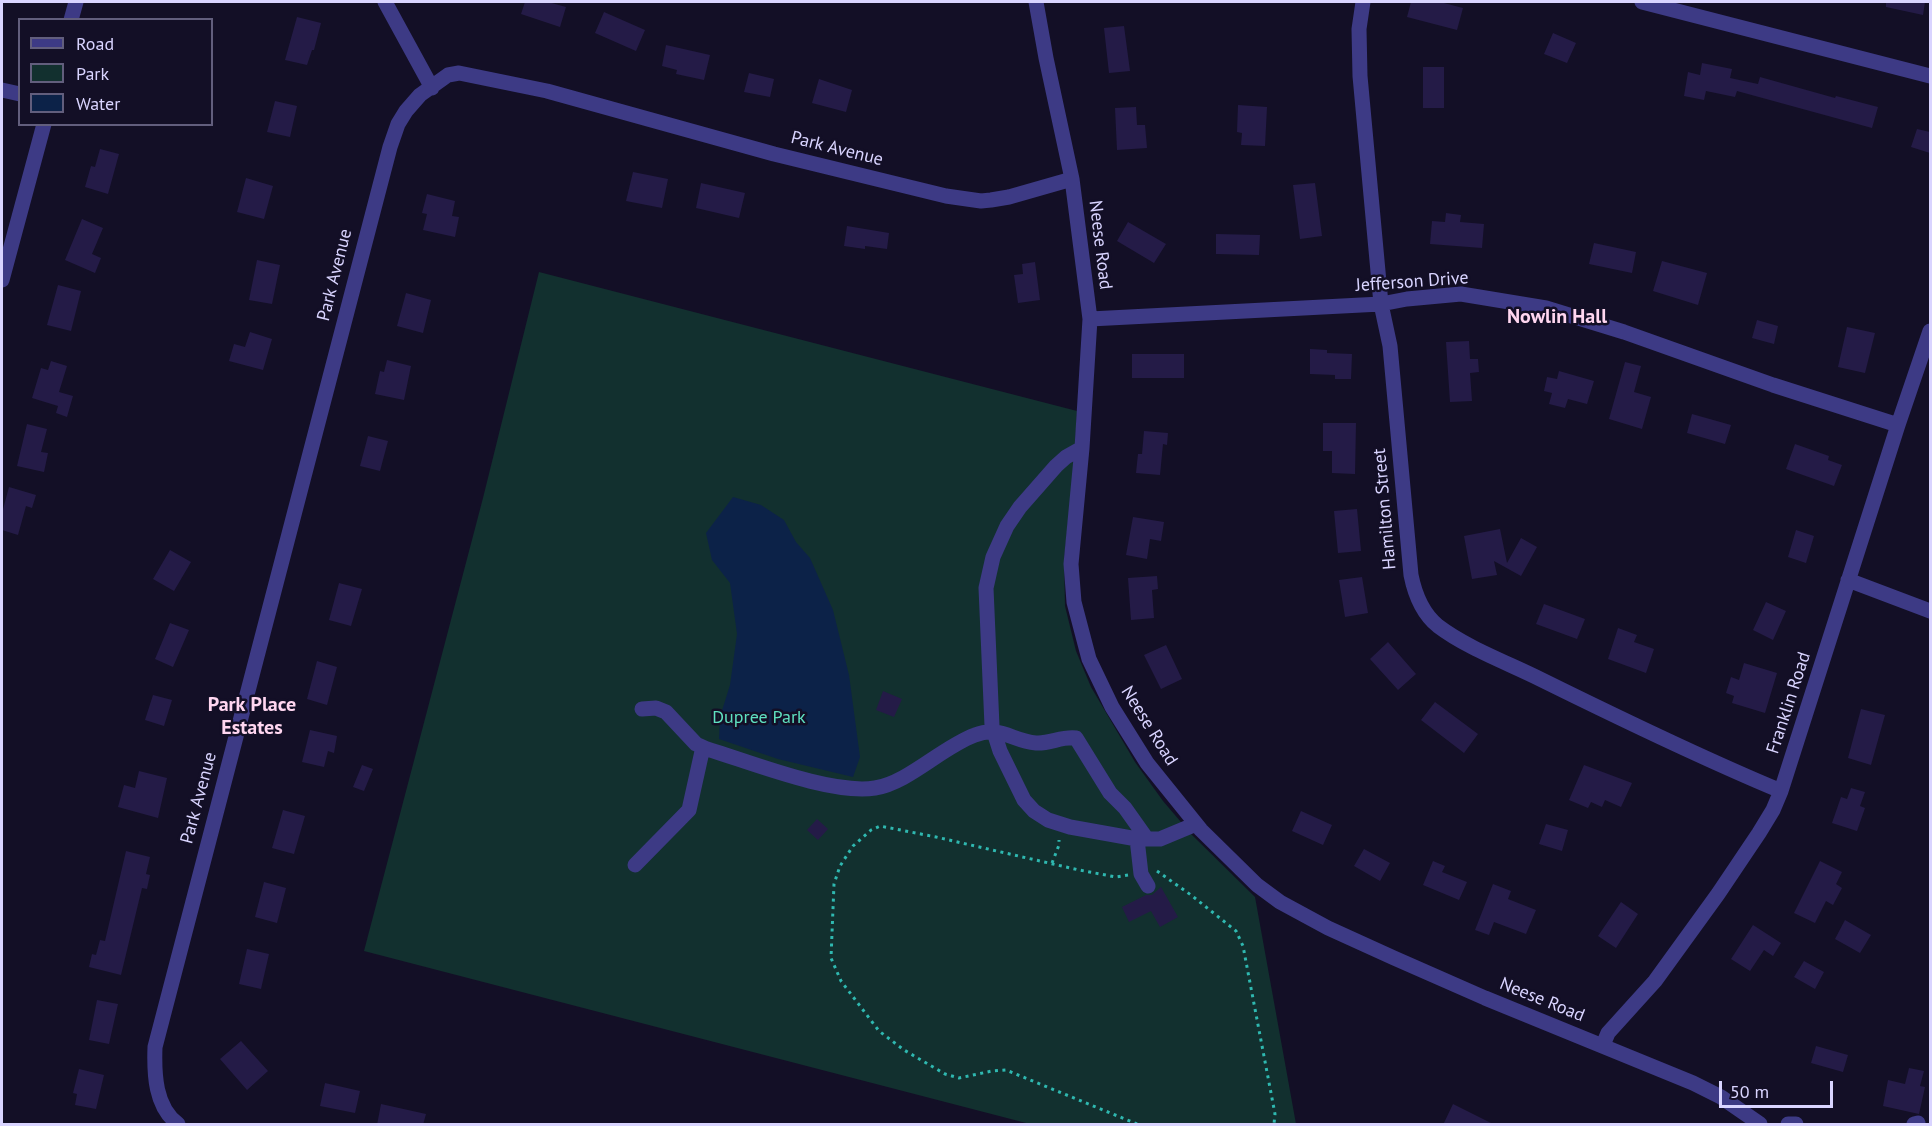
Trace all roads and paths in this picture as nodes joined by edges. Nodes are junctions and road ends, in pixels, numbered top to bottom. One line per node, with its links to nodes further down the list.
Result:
1 (76, 2): 6 (street)
2 (385, 2): 8 (street)
3 (1036, 2): 12 (street, Neese Road)
4 (1363, 2): 14 (street, Hamilton Street)
5 (1642, 2): 7 (street)
6 (72, 18)
7 (1930, 76)
8 (432, 88): 12 (street, Park Avenue); 32 (street, Park Avenue)
9 (2, 90): 10 (street)
10 (18, 94)
11 (43, 126): 13 (street)
12 (1072, 178): 15 (street, Neese Road)
13 (2, 280)
14 (1381, 304): 15 (street, Jefferson Drive); 17 (street, Jefferson Drive); 24 (street, Hamilton Street)
15 (1090, 319): 18 (street, Neese Road)
16 (1930, 331): 17 (street, Franklin Road)
17 (1898, 425): 19 (street, Franklin Road)
18 (1082, 448): 22 (street); 26 (street, Neese Road)
19 (1848, 580): 20 (street); 24 (street, Franklin Road)
20 (1930, 611)
21 (642, 709): 23 (street)
22 (994, 730): 23 (street); 25 (street); 27 (street)
23 (703, 747): 29 (street)
24 (1781, 791): 31 (street, Franklin Road)
25 (1058, 823): 27 (street); 28 (path)
26 (1196, 824): 27 (street); 31 (street, Neese Road)
27 (1142, 839): 30 (street)
28 (1052, 863): 30 (path); 33 (path)
29 (635, 865)
30 (1144, 880): 34 (path)
31 (1603, 1045): 35 (street, Neese Road)
32 (173, 1123)
33 (1137, 1125)
34 (1274, 1125)
35 (1760, 1125)
36 (1788, 1125): 37 (street)
37 (1797, 1125)

